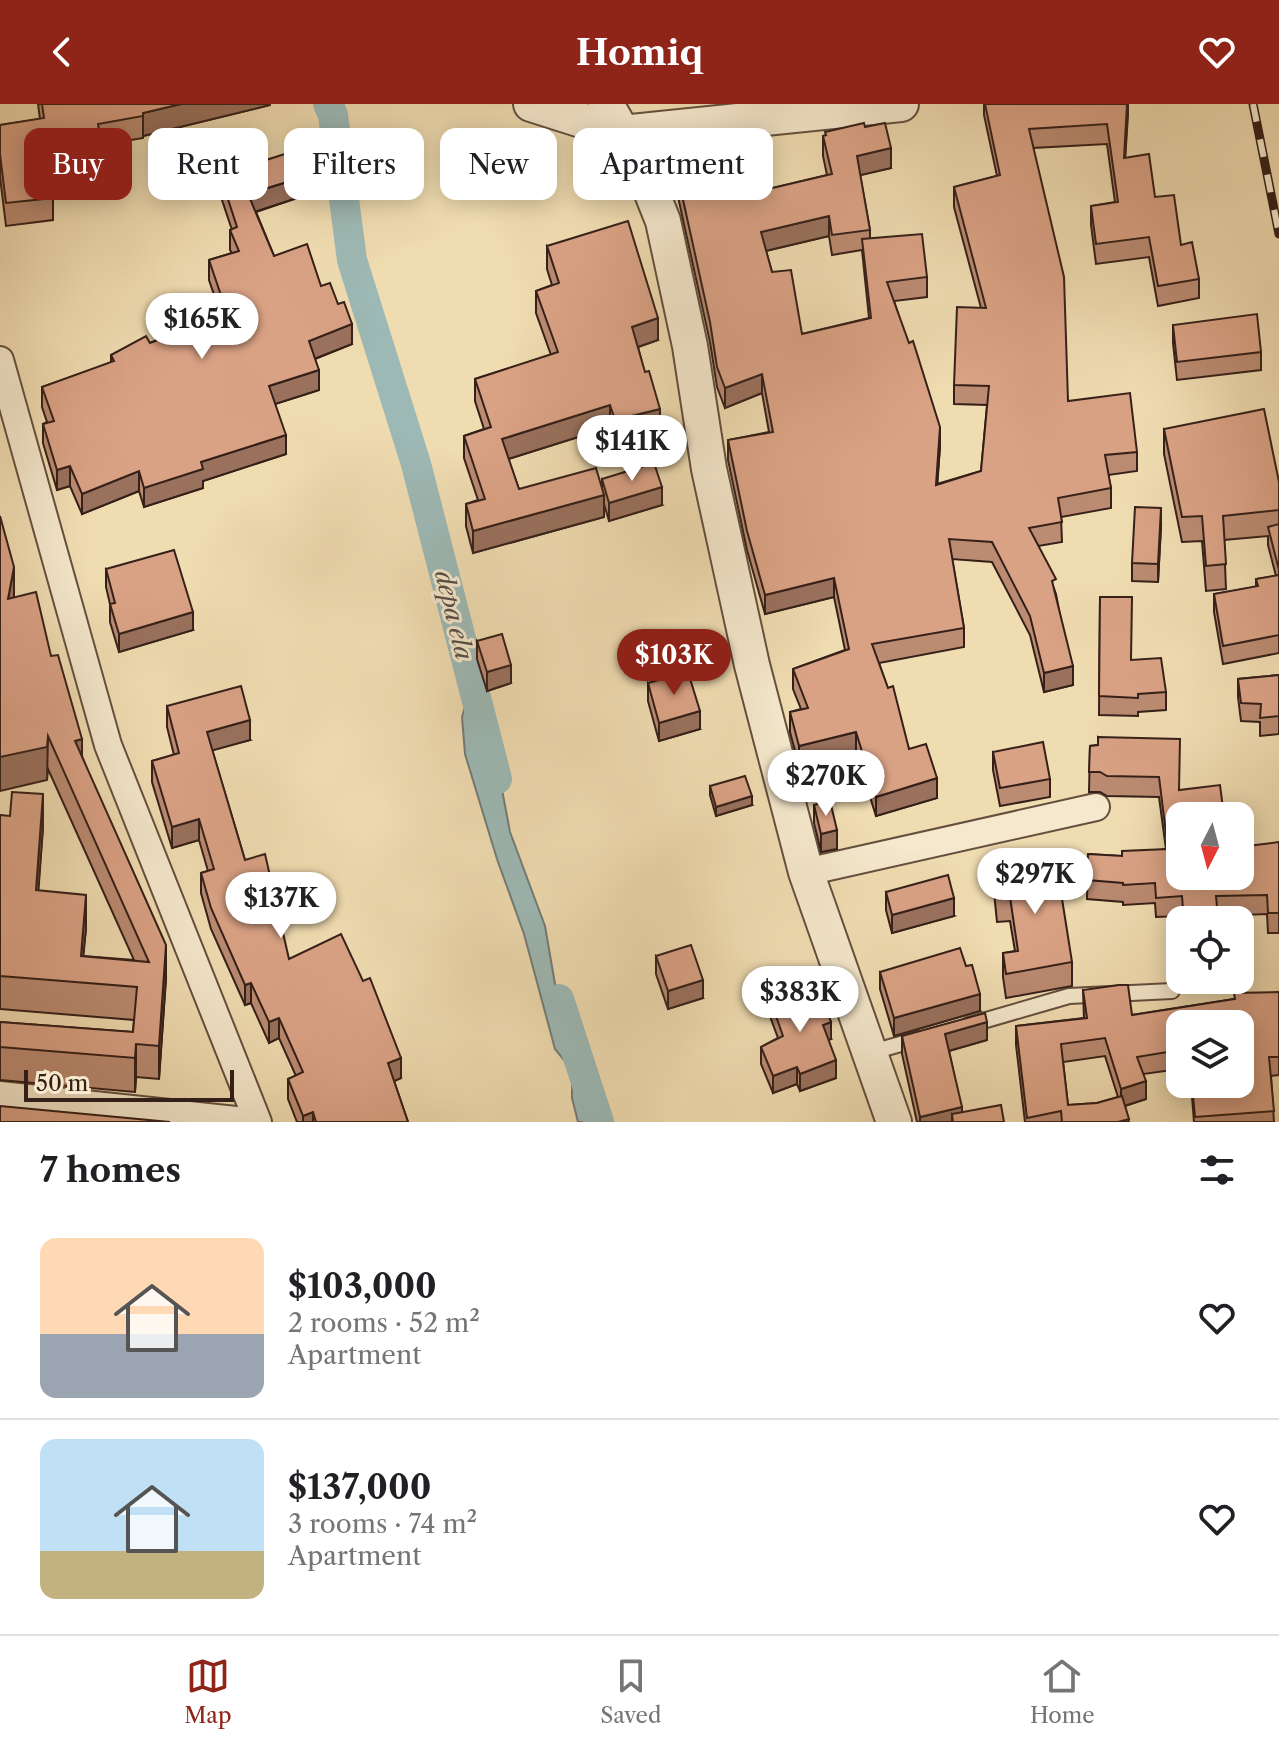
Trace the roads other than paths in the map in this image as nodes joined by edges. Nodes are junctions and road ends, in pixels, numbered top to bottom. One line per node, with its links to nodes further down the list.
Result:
1 (531, 104): 3 (street)
2 (901, 104): 3 (street)
3 (614, 118): 6 (street)
4 (0, 360): 12 (street)
5 (1096, 807): 6 (street)
6 (806, 872): 10 (street)
7 (1166, 991): 8 (lane)
8 (961, 1027)
9 (931, 1036): 10 (lane)
10 (869, 1053): 13 (street)
11 (0, 1095): 12 (street)
12 (257, 1122)
13 (894, 1122)

